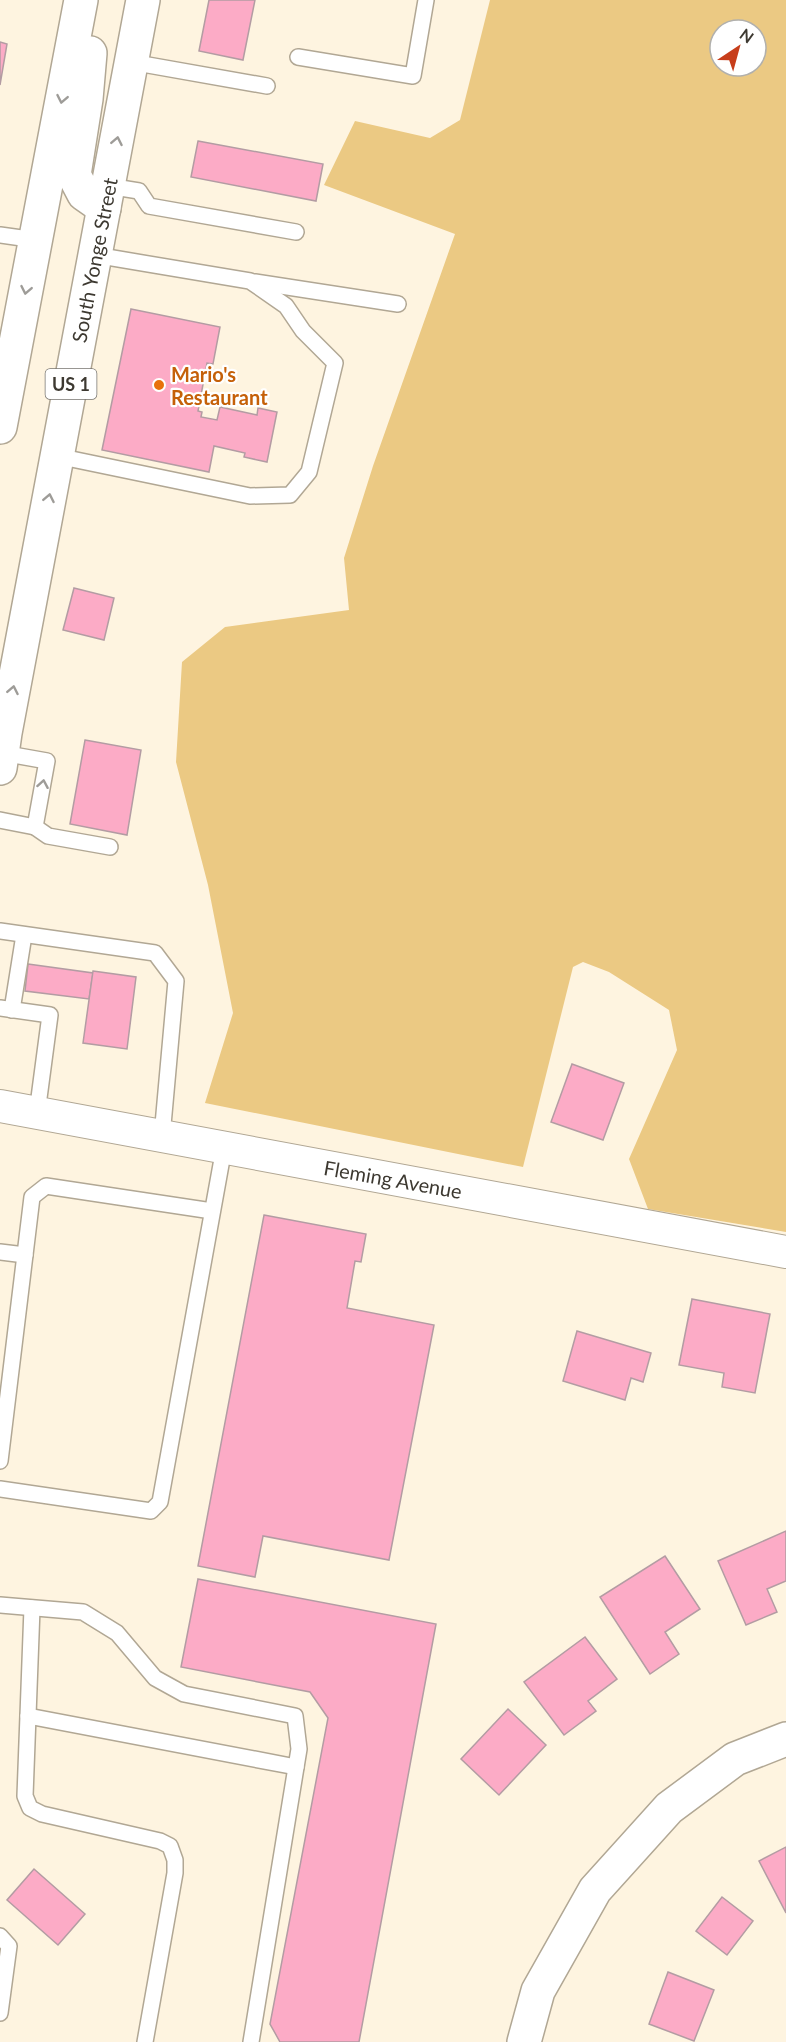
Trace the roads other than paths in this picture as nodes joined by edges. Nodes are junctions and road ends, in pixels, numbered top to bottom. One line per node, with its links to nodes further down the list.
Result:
1 (81, 0): 11 (main road, one-way to 11)
2 (89, 0): 8 (main road)
3 (143, 0): 6 (main road, South Yonge Street / US 1)
4 (426, 0): 5 (lane)
5 (298, 57)
6 (131, 62): 7 (lane); 8 (main road, South Yonge Street / US 1, one-way to 6)
7 (267, 86)
8 (106, 197): 9 (lane); 12 (main road, South Yonge Street / US 1)
9 (296, 232)
10 (0, 234): 11 (lane)
11 (36, 240): 15 (main road, one-way to 15)
12 (95, 255): 13 (lane); 17 (main road, South Yonge Street / US 1)
13 (250, 281): 14 (lane); 17 (lane)
14 (398, 304)
15 (5, 370): 16 (main road)
16 (0, 427)
17 (57, 456): 18 (main road, South Yonge Street / US 1, one-way to 17)
18 (1, 761): 20 (lane, one-way to 18)
19 (0, 820): 20 (lane)
20 (35, 826): 21 (lane)
21 (110, 847)
22 (0, 932): 23 (lane)
23 (24, 935): 24 (lane); 27 (lane)
24 (6, 1009): 26 (lane)
25 (0, 1106): 26 (street, Fleming Avenue)
26 (37, 1113): 27 (street, Fleming Avenue)
27 (162, 1136): 28 (street, Fleming Avenue)
28 (224, 1148): 29 (lane); 31 (street, Fleming Avenue)
29 (212, 1211): 32 (lane); 34 (lane)
30 (0, 1252): 32 (lane)
31 (786, 1252)
32 (25, 1255): 33 (lane)
33 (0, 1461)
34 (0, 1489)
35 (0, 1605): 36 (lane)
36 (32, 1608): 37 (lane); 39 (lane)
37 (28, 1716): 39 (lane); 42 (lane)
38 (786, 1739): 44 (main road)
39 (296, 1767): 43 (lane)
40 (0, 1936): 41 (lane)
41 (0, 2012)
42 (145, 2042)
43 (250, 2042)
44 (524, 2042)

